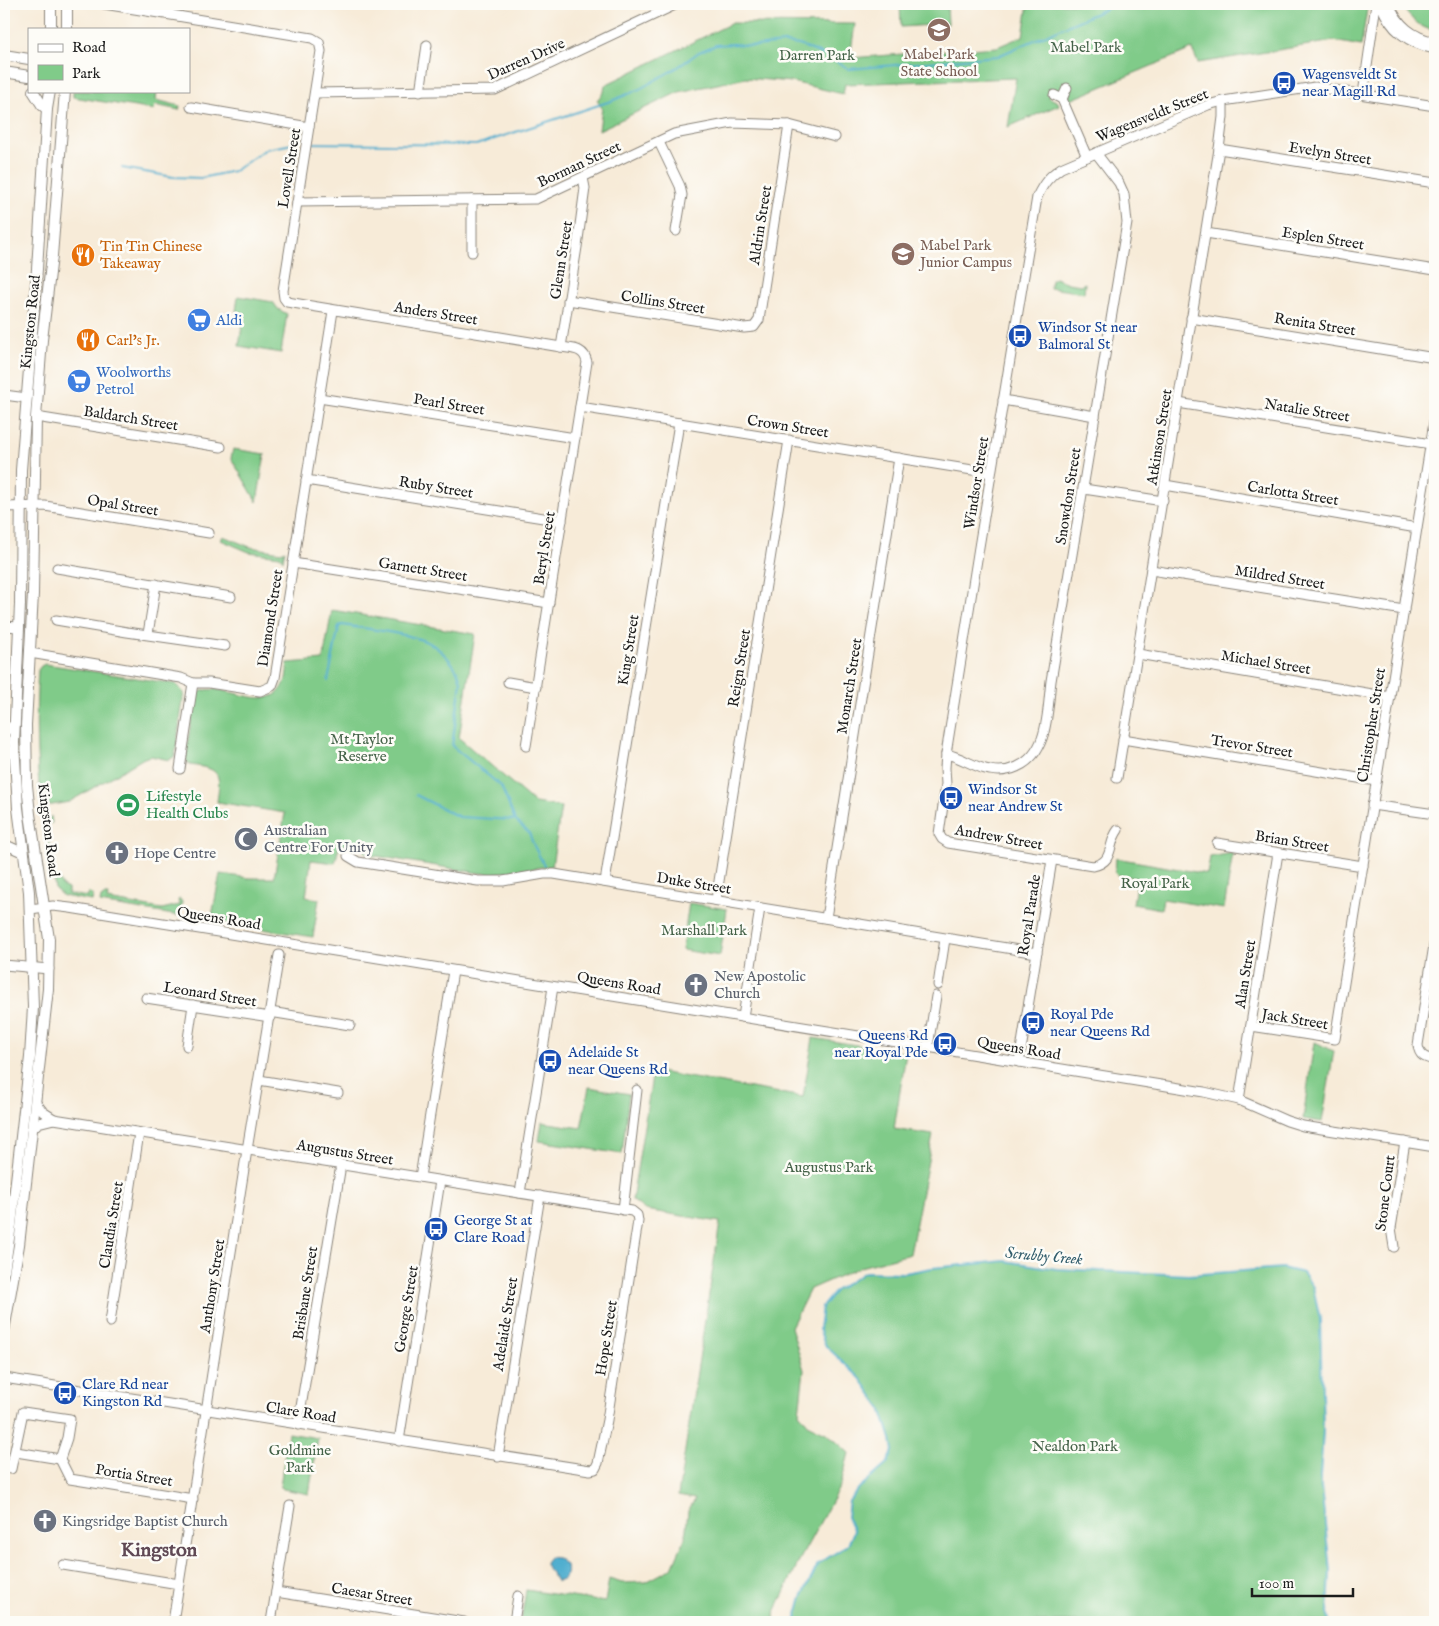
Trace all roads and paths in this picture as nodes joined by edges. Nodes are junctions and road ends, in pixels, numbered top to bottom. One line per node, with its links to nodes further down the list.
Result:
1 (51, 4): 11 (main road)
2 (68, 4): 12 (main road)
3 (104, 4): 10 (street)
4 (169, 4): 10 (street)
5 (677, 4): 9 (street, Darren Drive)
6 (1376, 4): 28 (street)
7 (1381, 4): 15 (street)
8 (1388, 4): 13 (street)
9 (657, 8): 26 (street, Darren Drive)
10 (169, 14): 27 (street, Lovell Street)
11 (51, 28)
12 (67, 28)
13 (1435, 42)
14 (427, 45): 26 (street)
15 (1435, 49)
16 (4, 55): 17 (main road)
17 (26, 57)
18 (4, 72): 19 (main road)
19 (16, 74): 20 (main road); 21 (main road)
20 (28, 76)
21 (28, 86)
22 (1067, 88): 38 (street, Snowdon Street)
23 (34, 92): 32 (main road)
24 (50, 92): 32 (main road, Kingston Road)
25 (65, 92): 63 (main road, Kingston Road)
26 (420, 92): 27 (street, Darren Drive)
27 (315, 93): 34 (street, Lovell Street)
28 (1363, 94): 29 (street, Wagensveldt Street); 30 (street, Wagensveldt Street)
29 (1223, 101): 37 (street, Atkinson Street); 38 (street, Wagensveldt Street)
30 (1435, 106)
31 (191, 107): 34 (street)
32 (47, 109): 56 (main road, Kingston Road)
33 (789, 125): 35 (street, Borman Street); 36 (street, Borman Street); 51 (street, Aldrin Street)
34 (309, 127): 42 (street, Lovell Street)
35 (835, 137)
36 (659, 142): 39 (street, Borman Street); 43 (street)
37 (1220, 149): 40 (street, Evelyn Street); 44 (street, Atkinson Street)
38 (1092, 155): 58 (street, Windsor Street); 61 (street, Snowdon Street)
39 (583, 178): 41 (street, Borman Street); 48 (street, Glenn Street)
40 (1435, 184)
41 (472, 200): 42 (street, Borman Street); 45 (street)
42 (297, 202): 47 (street, Lovell Street)
43 (676, 231)
44 (1206, 233): 46 (street, Esplen Street); 50 (street, Atkinson Street)
45 (472, 252)
46 (1435, 270)
47 (284, 298): 49 (street, Anders Street)
48 (568, 300): 51 (street, Collins Street); 52 (street, Glenn Street)
49 (333, 311): 52 (street, Anders Street); 57 (street, Diamond Street)
50 (1191, 318): 54 (street, Renita Street); 59 (street, Atkinson Street)
51 (754, 327)
52 (560, 347): 53 (street, Anders Street)
53 (586, 355): 60 (street, Beryl Street)
54 (1435, 358)
55 (4, 394): 56 (street)
56 (27, 398): 77 (main road, Kingston Road)
57 (319, 398): 65 (street, Pearl Street); 71 (street, Diamond Street)
58 (1003, 400): 61 (street); 70 (street, Windsor Street)
59 (1178, 403): 67 (street, Natalie Street); 72 (street, Atkinson Street)
60 (580, 407): 64 (street, Crown Street); 65 (street, Beryl Street)
61 (1095, 416): 73 (street, Snowdon Street)
62 (1435, 416): 67 (street, Christopher Street)
63 (36, 417): 68 (street, Baldarch Street); 76 (main road, Kingston Road)
64 (679, 423): 66 (street, Crown Street); 121 (street, King Street)
65 (575, 438): 78 (street, Beryl Street)
66 (789, 440): 69 (street, Crown Street); 122 (street, Reign Street)
67 (1431, 444): 79 (street, Christopher Street)
68 (221, 447)
69 (899, 458): 70 (street, Crown Street); 126 (street, Monarch Street)
70 (991, 473): 105 (street, Windsor Street)
71 (306, 480): 78 (street, Ruby Street); 81 (street, Diamond Street)
72 (1165, 486): 74 (street, Atkinson Street); 79 (street, Carlotta Street)
73 (1084, 489): 74 (street); 105 (street, Snowdon Street)
74 (1163, 501): 83 (street, Atkinson Street)
75 (4, 507): 77 (street, Opal Street)
76 (33, 507): 77 (street, Opal Street); 80 (street, Opal Street); 93 (main road, Kingston Road)
77 (20, 508): 90 (main road, Kingston Road)
78 (562, 521): 86 (street, Beryl Street)
79 (1417, 528): 87 (street, Christopher Street)
80 (209, 533)
81 (293, 563): 86 (street, Garnett Street); 96 (street, Diamond Street)
82 (57, 568): 84 (street)
83 (1151, 570): 87 (street, Mildred Street); 94 (street, Atkinson Street)
84 (156, 584): 85 (street); 91 (street)
85 (231, 597)
86 (549, 602): 97 (street, Beryl Street)
87 (1404, 610): 98 (street, Christopher Street)
88 (56, 620): 91 (street)
89 (4, 626): 90 (street)
90 (19, 627): 99 (main road, Kingston Road)
91 (148, 634): 92 (street)
92 (225, 646)
93 (30, 653): 96 (street, Diamond Street); 123 (main road, Kingston Road)
94 (1138, 654): 98 (street, Michael Street); 102 (street, Atkinson Street)
95 (508, 682): 97 (street)
96 (193, 684): 106 (street)
97 (536, 687): 104 (street, Beryl Street)
98 (1390, 696): 108 (street, Christopher Street)
99 (15, 724): 100 (street); 103 (main road, Kingston Road)
100 (4, 732)
101 (4, 736): 103 (street)
102 (1123, 739): 107 (street, Atkinson Street); 108 (street, Trevor Street)
103 (14, 743): 112 (main road, Kingston Road)
104 (526, 746)
105 (946, 754): 113 (street, Windsor Street)
106 (180, 769)
107 (1117, 778)
108 (1376, 781): 109 (street, Christopher Street)
109 (1372, 805): 110 (street); 120 (street, Christopher Street)
110 (1435, 814)
111 (1118, 830): 119 (street, Royal Parade)
112 (22, 834): 115 (street); 116 (main road, Kingston Road)
113 (942, 839): 119 (street, Andrew Street)
114 (1217, 843): 117 (street, Brian Street)
115 (4, 844): 116 (street)
116 (24, 853): 125 (main road, Kingston Road)
117 (1278, 853): 120 (street, Brian Street); 143 (street, Alan Street)
118 (348, 856): 121 (street, Duke Street)
119 (1052, 860): 129 (street, Royal Parade)
120 (1363, 866): 144 (street, Christopher Street)
121 (605, 882): 122 (street, Duke Street)
122 (716, 900): 124 (street, Duke Street)
123 (45, 907): 125 (street, Queens Road); 133 (main road, Kingston Road); 134 (street, Queens Road)
124 (760, 908): 126 (street, Duke Street); 141 (street)
125 (30, 909): 132 (main road, Kingston Road)
126 (826, 918): 127 (street, Duke Street)
127 (945, 938): 129 (street, Duke Street); 135 (street)
128 (1435, 938): 147 (street)
129 (1037, 953): 148 (street, Royal Parade)
130 (280, 955): 140 (street, Anthony Street)
131 (4, 965): 132 (street)
132 (33, 969): 133 (street); 167 (main road, Kingston Road)
133 (49, 970): 153 (main road, Kingston Road)
134 (453, 970): 136 (street, Queens Road); 161 (street)
135 (938, 985)
136 (553, 987): 141 (street, Queens Road); 163 (street)
137 (936, 996): 146 (street)
138 (146, 998): 139 (street, Leonard Street)
139 (193, 1005): 140 (street, Leonard Street); 145 (street)
140 (270, 1015): 142 (street, Leonard Street); 149 (street, Anthony Street)
141 (743, 1017): 146 (street, Queens Road)
142 (350, 1025)
143 (1251, 1026): 144 (street, Jack Street); 152 (street, Alan Street)
144 (1335, 1039)
145 (186, 1046)
146 (928, 1047): 148 (street, Queens Road)
147 (1435, 1060)
148 (1020, 1062): 152 (street, Queens Road)
149 (259, 1080): 151 (street); 159 (street, Anthony Street)
150 (637, 1090): 165 (street, Hope Street)
151 (338, 1093)
152 (1239, 1100): 157 (street, Queens Road)
153 (36, 1102): 154 (street); 155 (main road, Kingston Road)
154 (54, 1119): 155 (street); 156 (street, Augustus Street)
155 (32, 1129): 168 (main road, Kingston Road)
156 (139, 1133): 159 (street, Augustus Street); 169 (street, Claudia Street)
157 (1406, 1142): 158 (street, Queens Road); 166 (street, Stone Court)
158 (1435, 1147)
159 (247, 1150): 160 (street, Augustus Street); 172 (street, Anthony Street)
160 (340, 1165): 161 (street, Augustus Street); 173 (street, Brisbane Street)
161 (420, 1177): 162 (street, Augustus Street)
162 (440, 1181): 163 (street, Augustus Street); 174 (street, George Street)
163 (520, 1193): 164 (street, Augustus Street)
164 (540, 1196): 165 (street, Augustus Street); 176 (street, Adelaide Street)
165 (628, 1210): 179 (street, Hope Street)
166 (1394, 1247)
167 (4, 1271)
168 (5, 1320): 170 (main road, Kingston Road)
169 (110, 1322)
170 (4, 1331)
171 (4, 1378): 172 (street, Clare Road)
172 (207, 1410): 173 (street, Clare Road); 180 (street, Anthony Street)
173 (298, 1425): 174 (street, Clare Road)
174 (399, 1441): 176 (street, Clare Road)
175 (16, 1452): 177 (street); 177 (street); 178 (street)
176 (498, 1457): 179 (street, Clare Road)
177 (60, 1459): 180 (street, Portia Street)
178 (11, 1469)
179 (595, 1469)
180 (193, 1499): 183 (street, Anthony Street)
181 (290, 1506): 184 (street)
182 (63, 1565): 183 (street)
183 (180, 1584): 186 (street, Anthony Street)
184 (276, 1592): 187 (street); 188 (street, Caesar Street)
185 (518, 1596): 189 (street)
186 (173, 1622)
187 (271, 1622)
188 (464, 1622)
189 (514, 1622)

